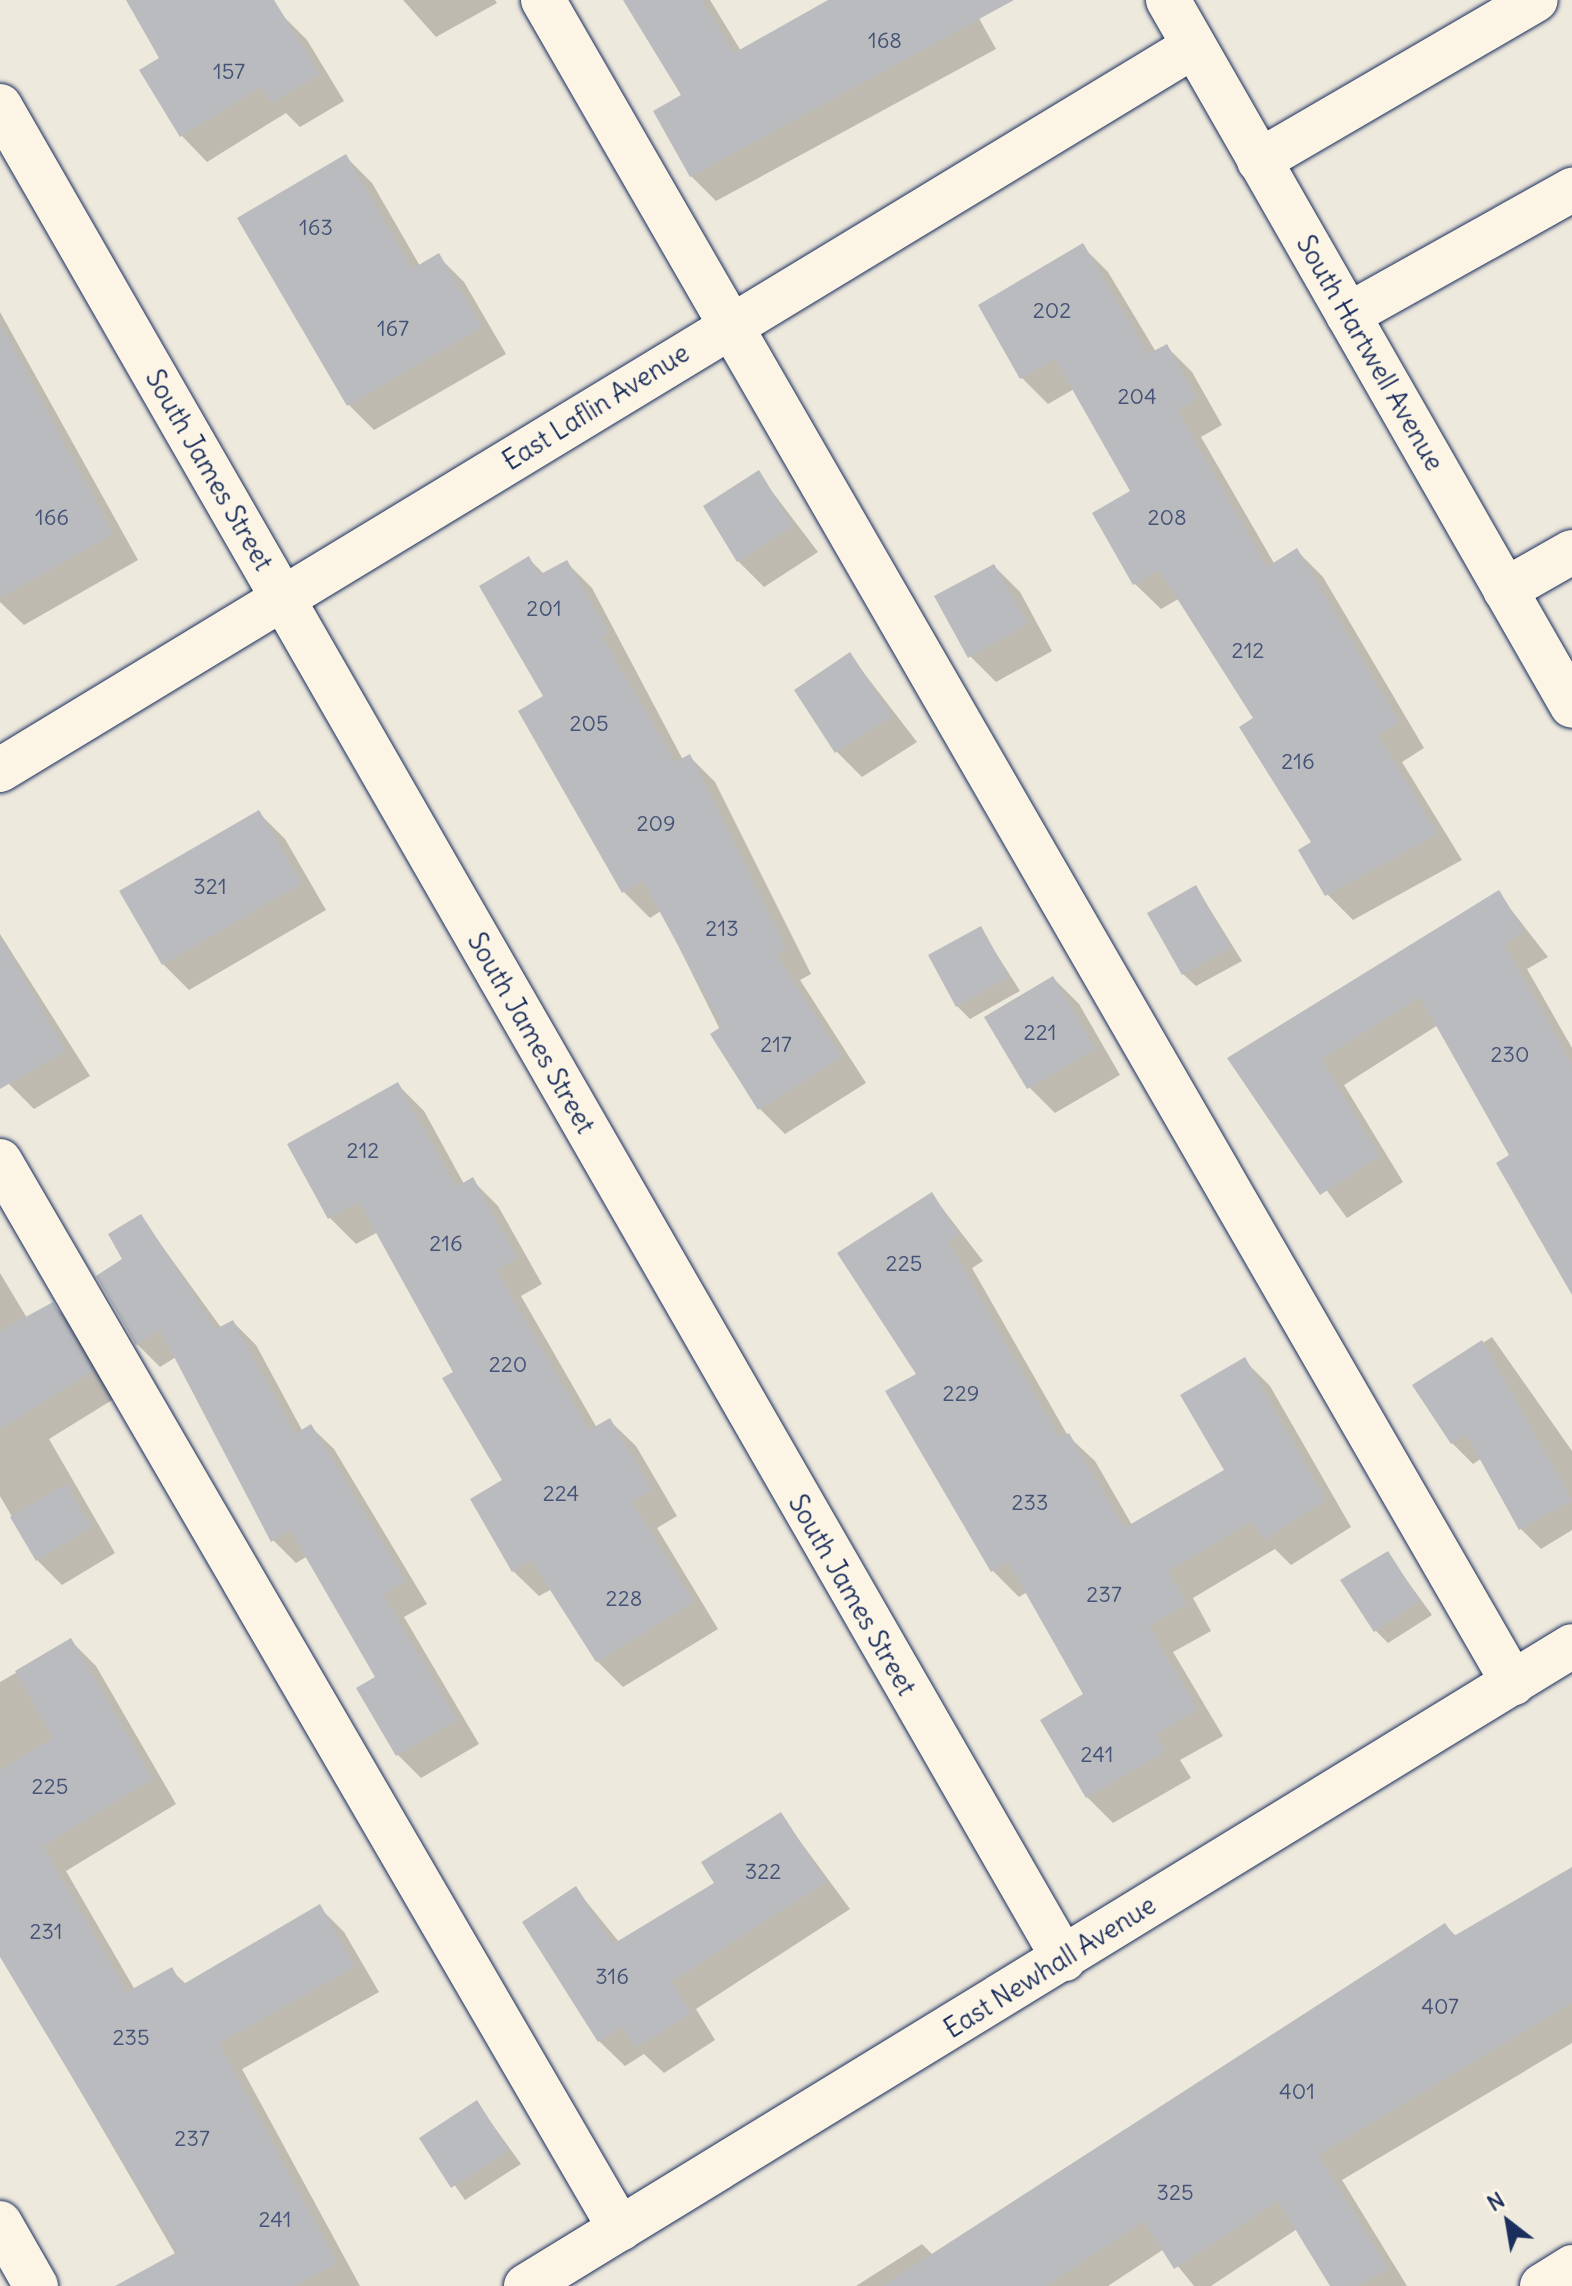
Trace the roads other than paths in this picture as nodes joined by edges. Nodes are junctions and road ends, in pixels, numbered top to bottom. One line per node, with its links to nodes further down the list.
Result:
1 (543, 0): 9 (street)
2 (1168, 0): 4 (street, South Hartwell Avenue)
3 (1536, 0): 6 (street)
4 (1194, 46): 6 (street, South Hartwell Avenue); 9 (street, East Laflin Avenue)
5 (0, 106): 12 (street, South James Street)
6 (1259, 161): 8 (street, South Hartwell Avenue)
7 (1572, 190): 8 (street)
8 (1348, 315): 11 (street, South Hartwell Avenue)
9 (729, 326): 12 (street, East Laflin Avenue); 17 (street)
10 (1572, 552): 11 (street)
11 (1505, 590): 13 (street, South Hartwell Avenue)
12 (283, 600): 14 (street, East Laflin Avenue); 18 (street, South James Street)
13 (1572, 706)
14 (0, 770)
15 (0, 1161): 20 (street)
16 (1572, 1646): 17 (street, East Newhall Avenue)
17 (1513, 1683): 18 (street, East Newhall Avenue)
18 (1064, 1959): 20 (street, East Newhall Avenue)
19 (0, 2223): 22 (street)
20 (620, 2229): 23 (street, East Newhall Avenue)
21 (1572, 2267): 24 (street)
22 (36, 2286)
23 (526, 2286)
24 (1542, 2286)

